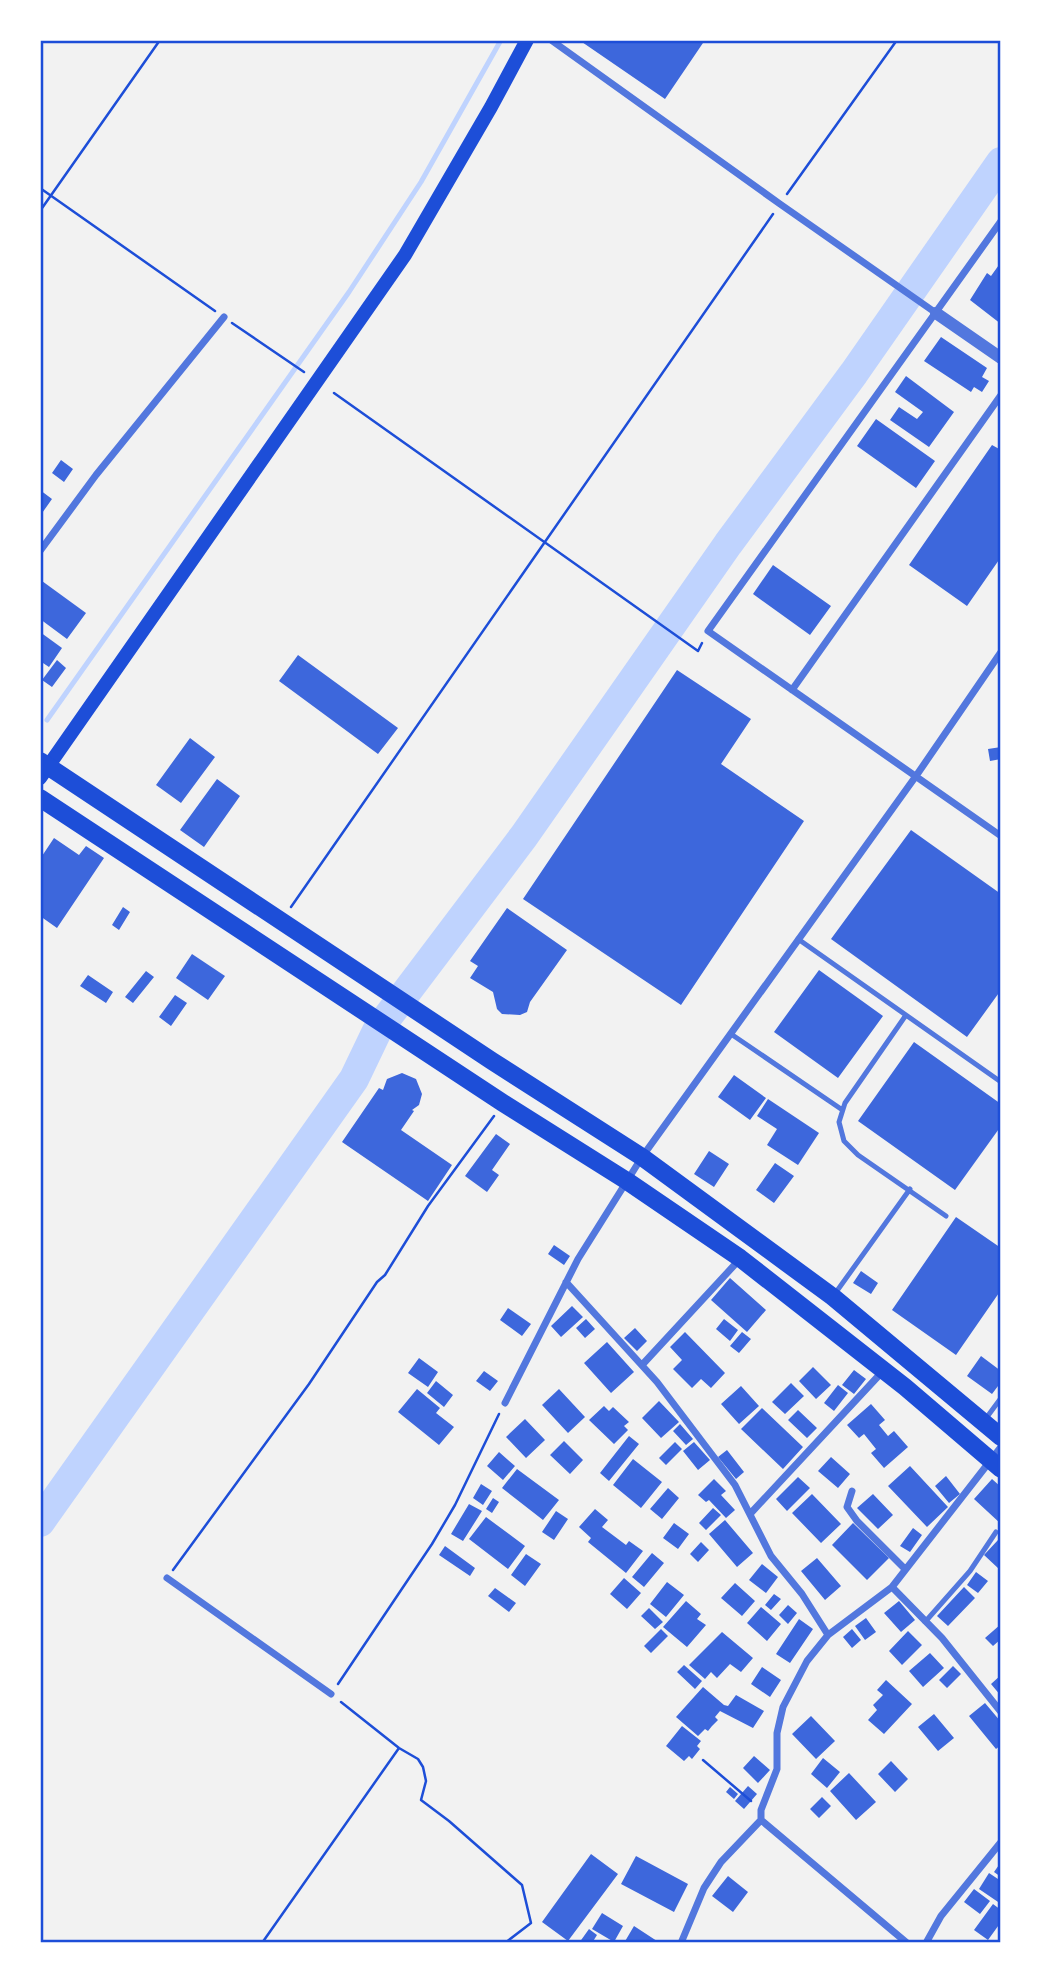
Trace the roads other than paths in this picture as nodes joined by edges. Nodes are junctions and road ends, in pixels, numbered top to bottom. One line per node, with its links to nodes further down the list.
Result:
1 (527, 40): 11 (main road)
2 (551, 40): 4 (street)
3 (1001, 221): 4 (street)
4 (936, 313): 6 (street); 10 (street)
5 (224, 317): 8 (street)
6 (1001, 358)
7 (1001, 395): 10 (street)
8 (40, 551)
9 (1001, 652): 12 (street)
10 (792, 690): 12 (street)
11 (43, 768): 20 (highway)
12 (916, 776): 14 (street); 15 (street)
13 (40, 798): 21 (highway)
14 (1001, 836)
15 (798, 939): 16 (lane); 17 (street)
16 (906, 1015): 18 (lane); 19 (lane)
17 (731, 1034): 19 (lane); 20 (street)
18 (1001, 1082)
19 (841, 1109): 22 (lane)
20 (642, 1157): 21 (street); 26 (highway)
21 (627, 1181): 24 (highway); 25 (street)
22 (910, 1189): 23 (lane); 26 (lane)
23 (946, 1216)
24 (740, 1258): 27 (street); 28 (highway)
25 (566, 1282): 27 (street); 30 (street)
26 (833, 1297): 31 (highway)
27 (642, 1365): 35 (street)
28 (883, 1370): 33 (highway); 35 (street)
29 (1001, 1398): 31 (lane)
30 (505, 1403)
31 (984, 1421): 32 (highway)
32 (1001, 1437)
33 (997, 1459): 37 (street)
34 (852, 1491): 37 (street)
35 (750, 1514): 41 (street)
36 (996, 1532): 40 (lane)
37 (905, 1569): 39 (street)
38 (167, 1578): 42 (street)
39 (892, 1587): 40 (street); 41 (street)
40 (925, 1622): 43 (street)
41 (828, 1635): 44 (street)
42 (331, 1694)
43 (1001, 1712)
44 (761, 1820): 46 (street); 47 (street)
45 (1001, 1842): 48 (street)
46 (681, 1943)
47 (907, 1943)
48 (926, 1943)

